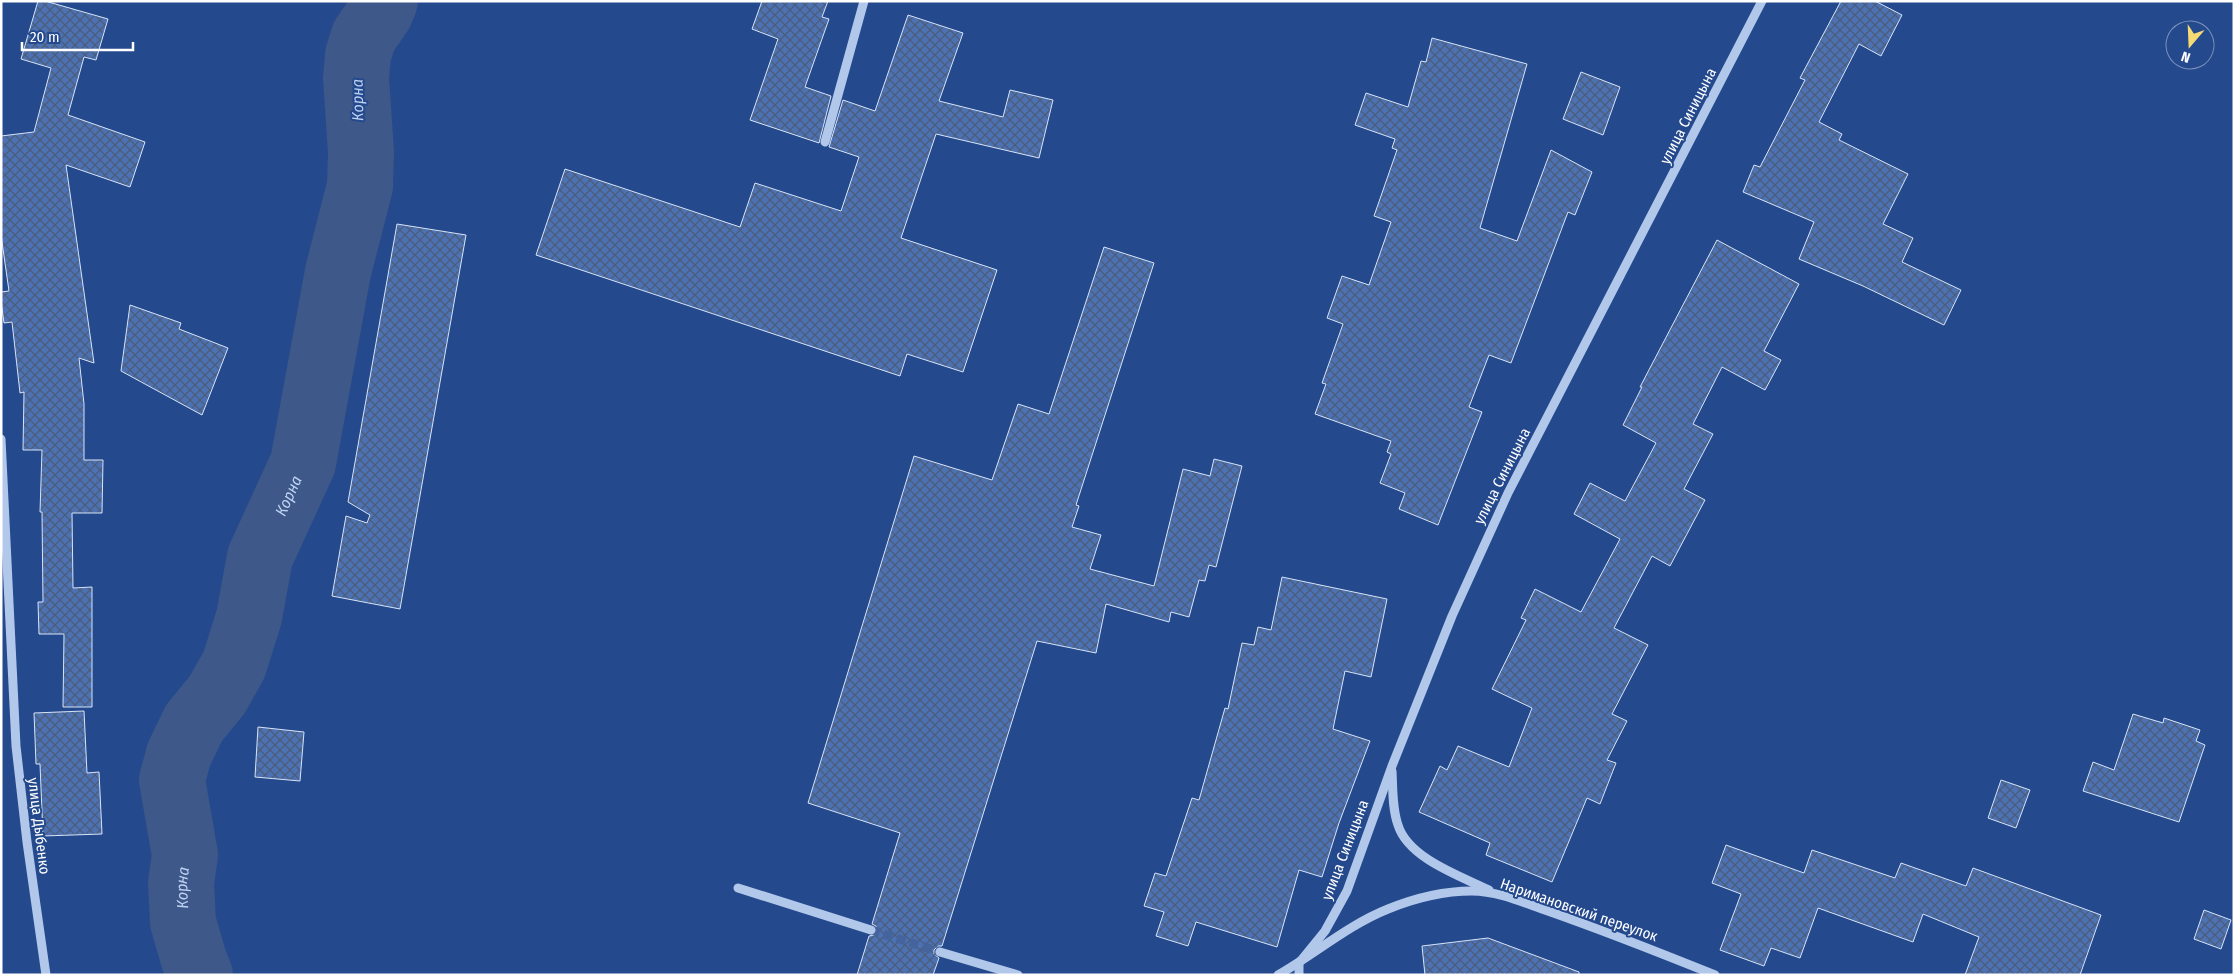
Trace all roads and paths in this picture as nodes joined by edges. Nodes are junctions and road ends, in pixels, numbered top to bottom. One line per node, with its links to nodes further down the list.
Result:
1 (864, 1): 3 (street)
2 (1762, 1): 6 (street, улица Синицына)
3 (826, 142)
4 (1, 439): 5 (street, улица Дыбенко)
5 (6, 653): 14 (street, улица Дыбенко)
6 (1392, 766): 8 (street); 11 (street, улица Синицына)
7 (738, 888): 9 (street)
8 (1500, 894): 11 (street, Наримановский переулок); 18 (street, Наримановский переулок)
9 (871, 930)
10 (940, 952): 12 (street)
11 (1299, 963): 16 (street, Наримановский переулок); 17 (street)
12 (984, 965): 13 (street); 15 (street)
13 (1016, 974)
14 (46, 975)
15 (981, 975)
16 (1278, 975)
17 (1299, 975)
18 (1715, 975)

